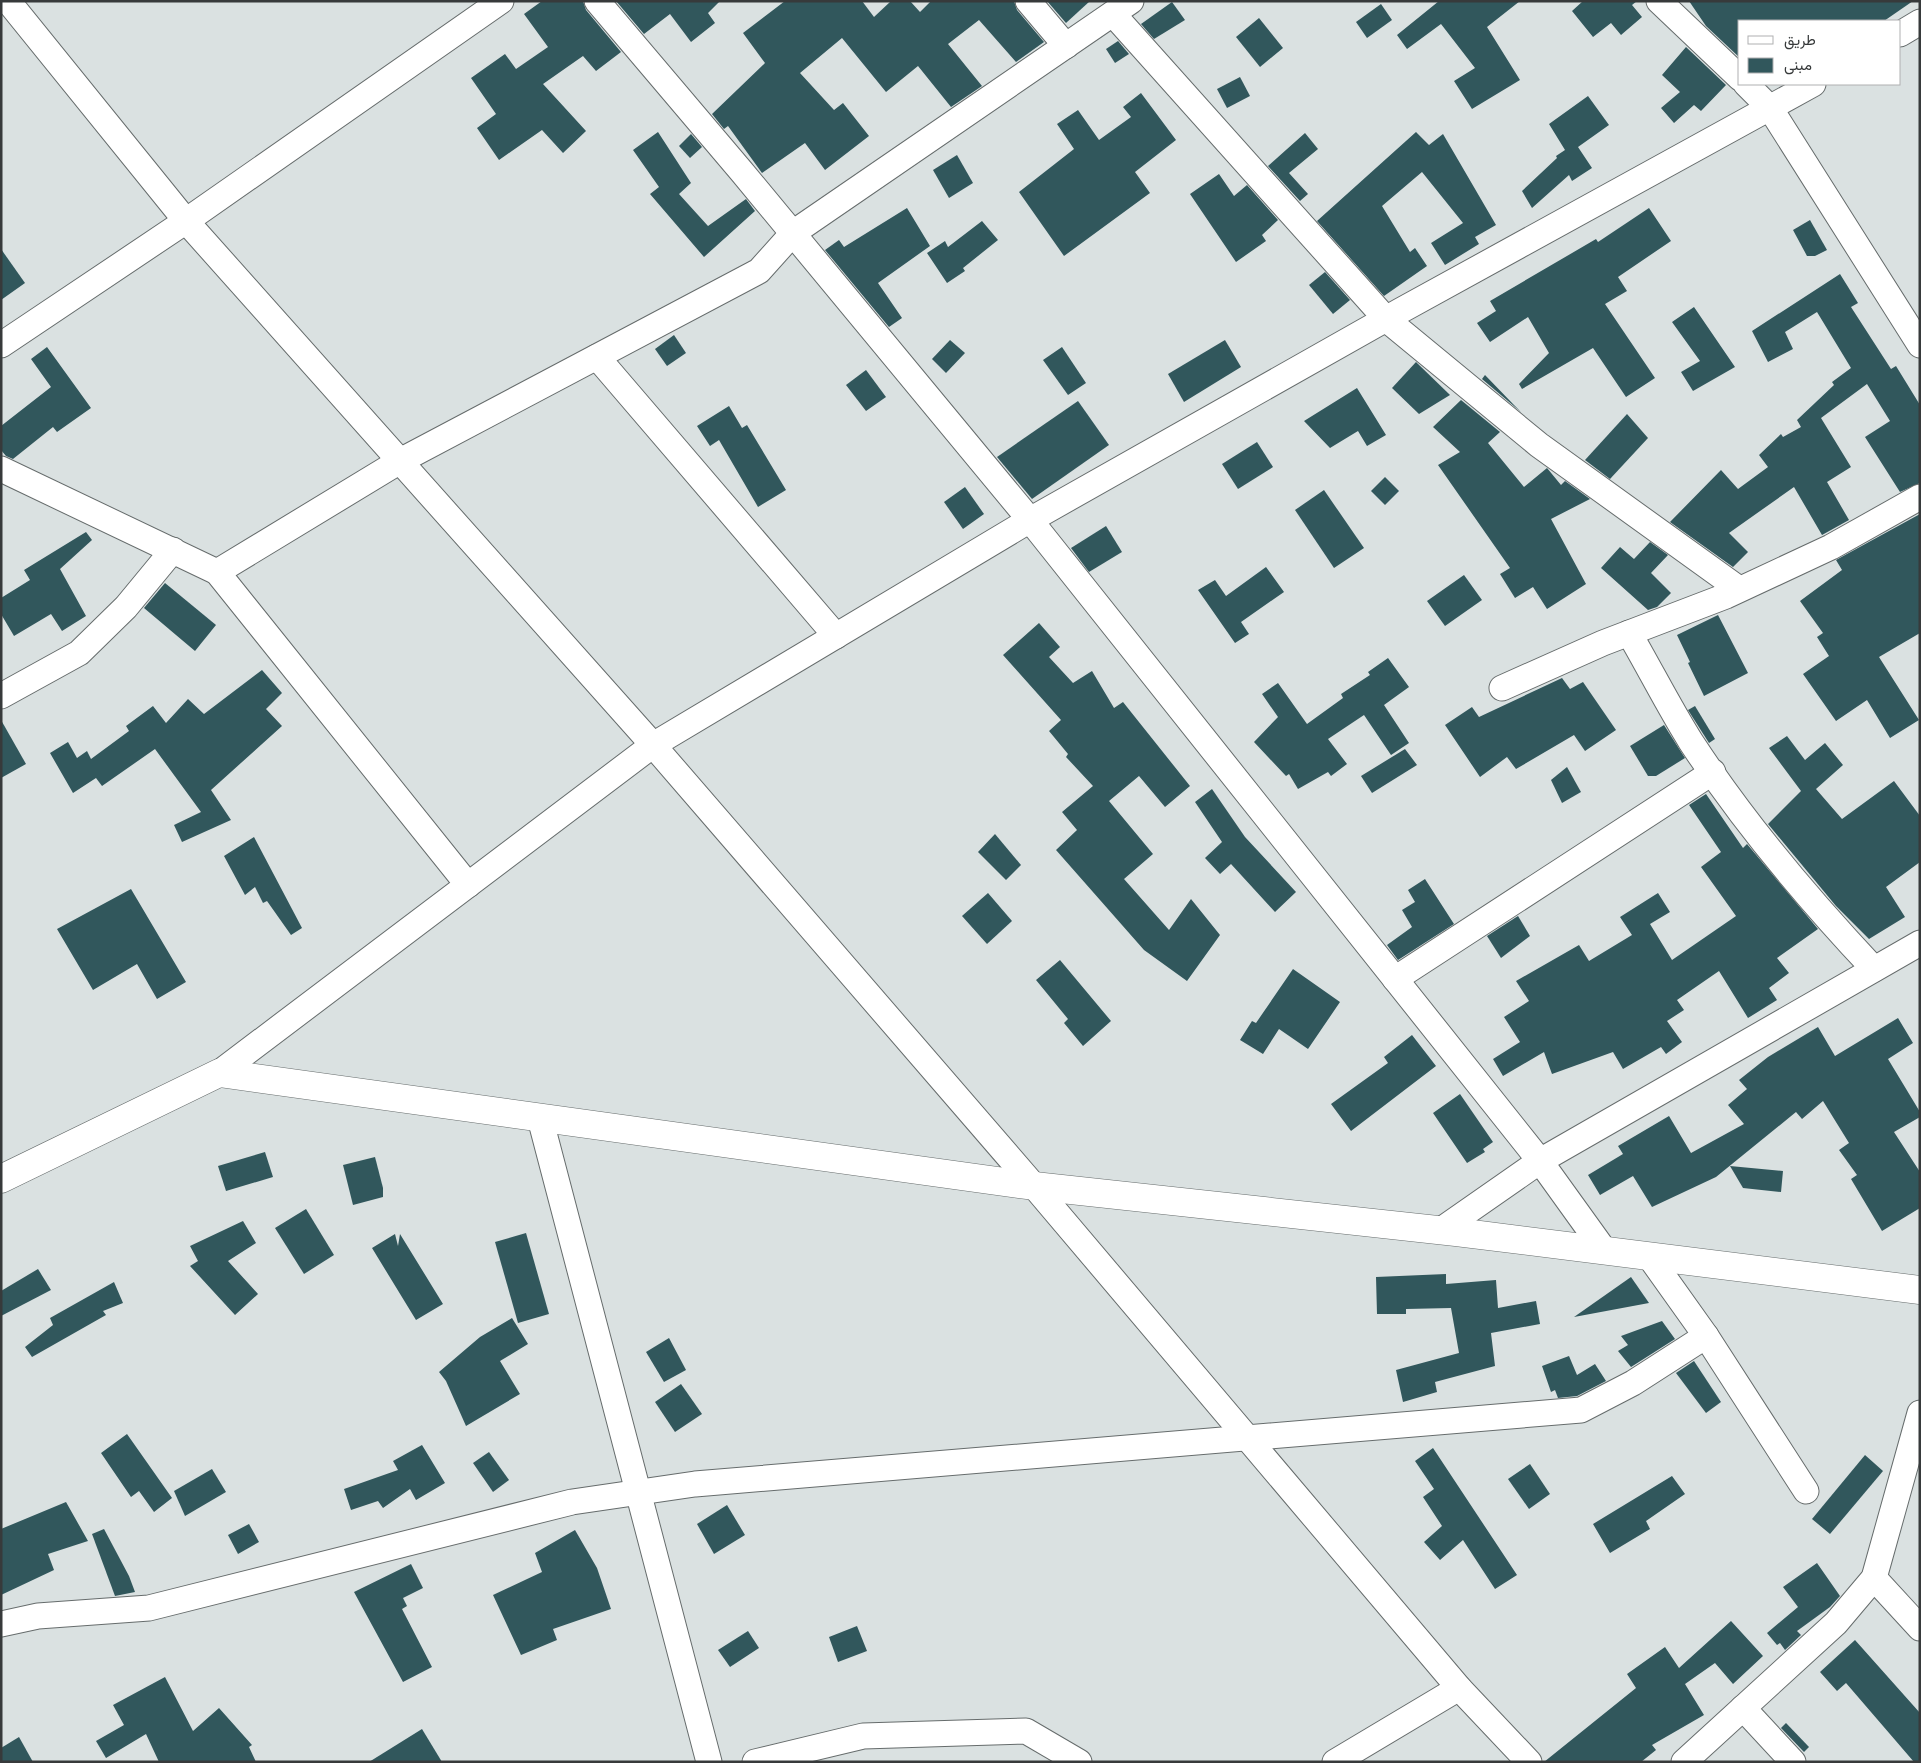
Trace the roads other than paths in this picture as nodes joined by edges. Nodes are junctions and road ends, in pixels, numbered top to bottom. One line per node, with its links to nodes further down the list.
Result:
1 (8, 1): 14 (street)
2 (501, 1): 14 (street)
3 (597, 1): 15 (street)
4 (1028, 1): 9 (street)
5 (1659, 1): 10 (street)
6 (1122, 7): 9 (street); 16 (street)
7 (1920, 22): 8 (street)
8 (1901, 33)
9 (1066, 46): 15 (street)
10 (1738, 76)
11 (1747, 85): 13 (street)
12 (1811, 85): 13 (street)
13 (1770, 108): 16 (street); 18 (street)
14 (186, 221): 17 (street); 20 (street)
15 (793, 233): 19 (street); 23 (street)
16 (1386, 319): 23 (street); 26 (street)
17 (1, 344)
18 (1920, 346)
19 (597, 357): 20 (street); 28 (street)
20 (400, 461): 25 (street); 31 (street)
21 (1, 469): 24 (street)
22 (1920, 497): 26 (street)
23 (1030, 520): 28 (street); 36 (street)
24 (173, 550): 25 (street); 30 (street)
25 (217, 572): 33 (street)
26 (1739, 590): 27 (street)
27 (1630, 633): 29 (street); 32 (street)
28 (836, 636): 31 (street)
29 (1502, 688)
30 (1, 696)
31 (652, 746): 33 (street); 41 (street)
32 (1713, 772): 35 (street); 36 (street)
33 (468, 884): 37 (street)
34 (1920, 943): 35 (street)
35 (1874, 969): 39 (street)
36 (1395, 980): 39 (street)
37 (219, 1073): 38 (street); 40 (street)
38 (540, 1118): 41 (street); 49 (street)
39 (1540, 1161): 42 (street); 43 (street)
40 (1, 1179)
41 (1034, 1186): 42 (street); 48 (street)
42 (1441, 1230): 43 (street)
43 (1604, 1250): 44 (street)
44 (1648, 1256): 45 (street); 46 (street)
45 (1920, 1290)
46 (1706, 1336): 48 (street); 50 (street)
47 (1920, 1413): 51 (street)
48 (1247, 1438): 49 (street); 55 (street)
49 (638, 1492): 53 (street); 57 (street)
50 (1806, 1492)
51 (1908, 1498): 52 (street)
52 (1874, 1578): 54 (street); 56 (street)
53 (1, 1624)
54 (1920, 1628)
55 (1459, 1688): 60 (street); 61 (street)
56 (1743, 1708): 62 (street); 63 (street)
57 (709, 1762)
58 (755, 1762): 59 (street)
59 (1079, 1762)
60 (1335, 1762)
61 (1529, 1762)
62 (1684, 1762)
63 (1792, 1762)

